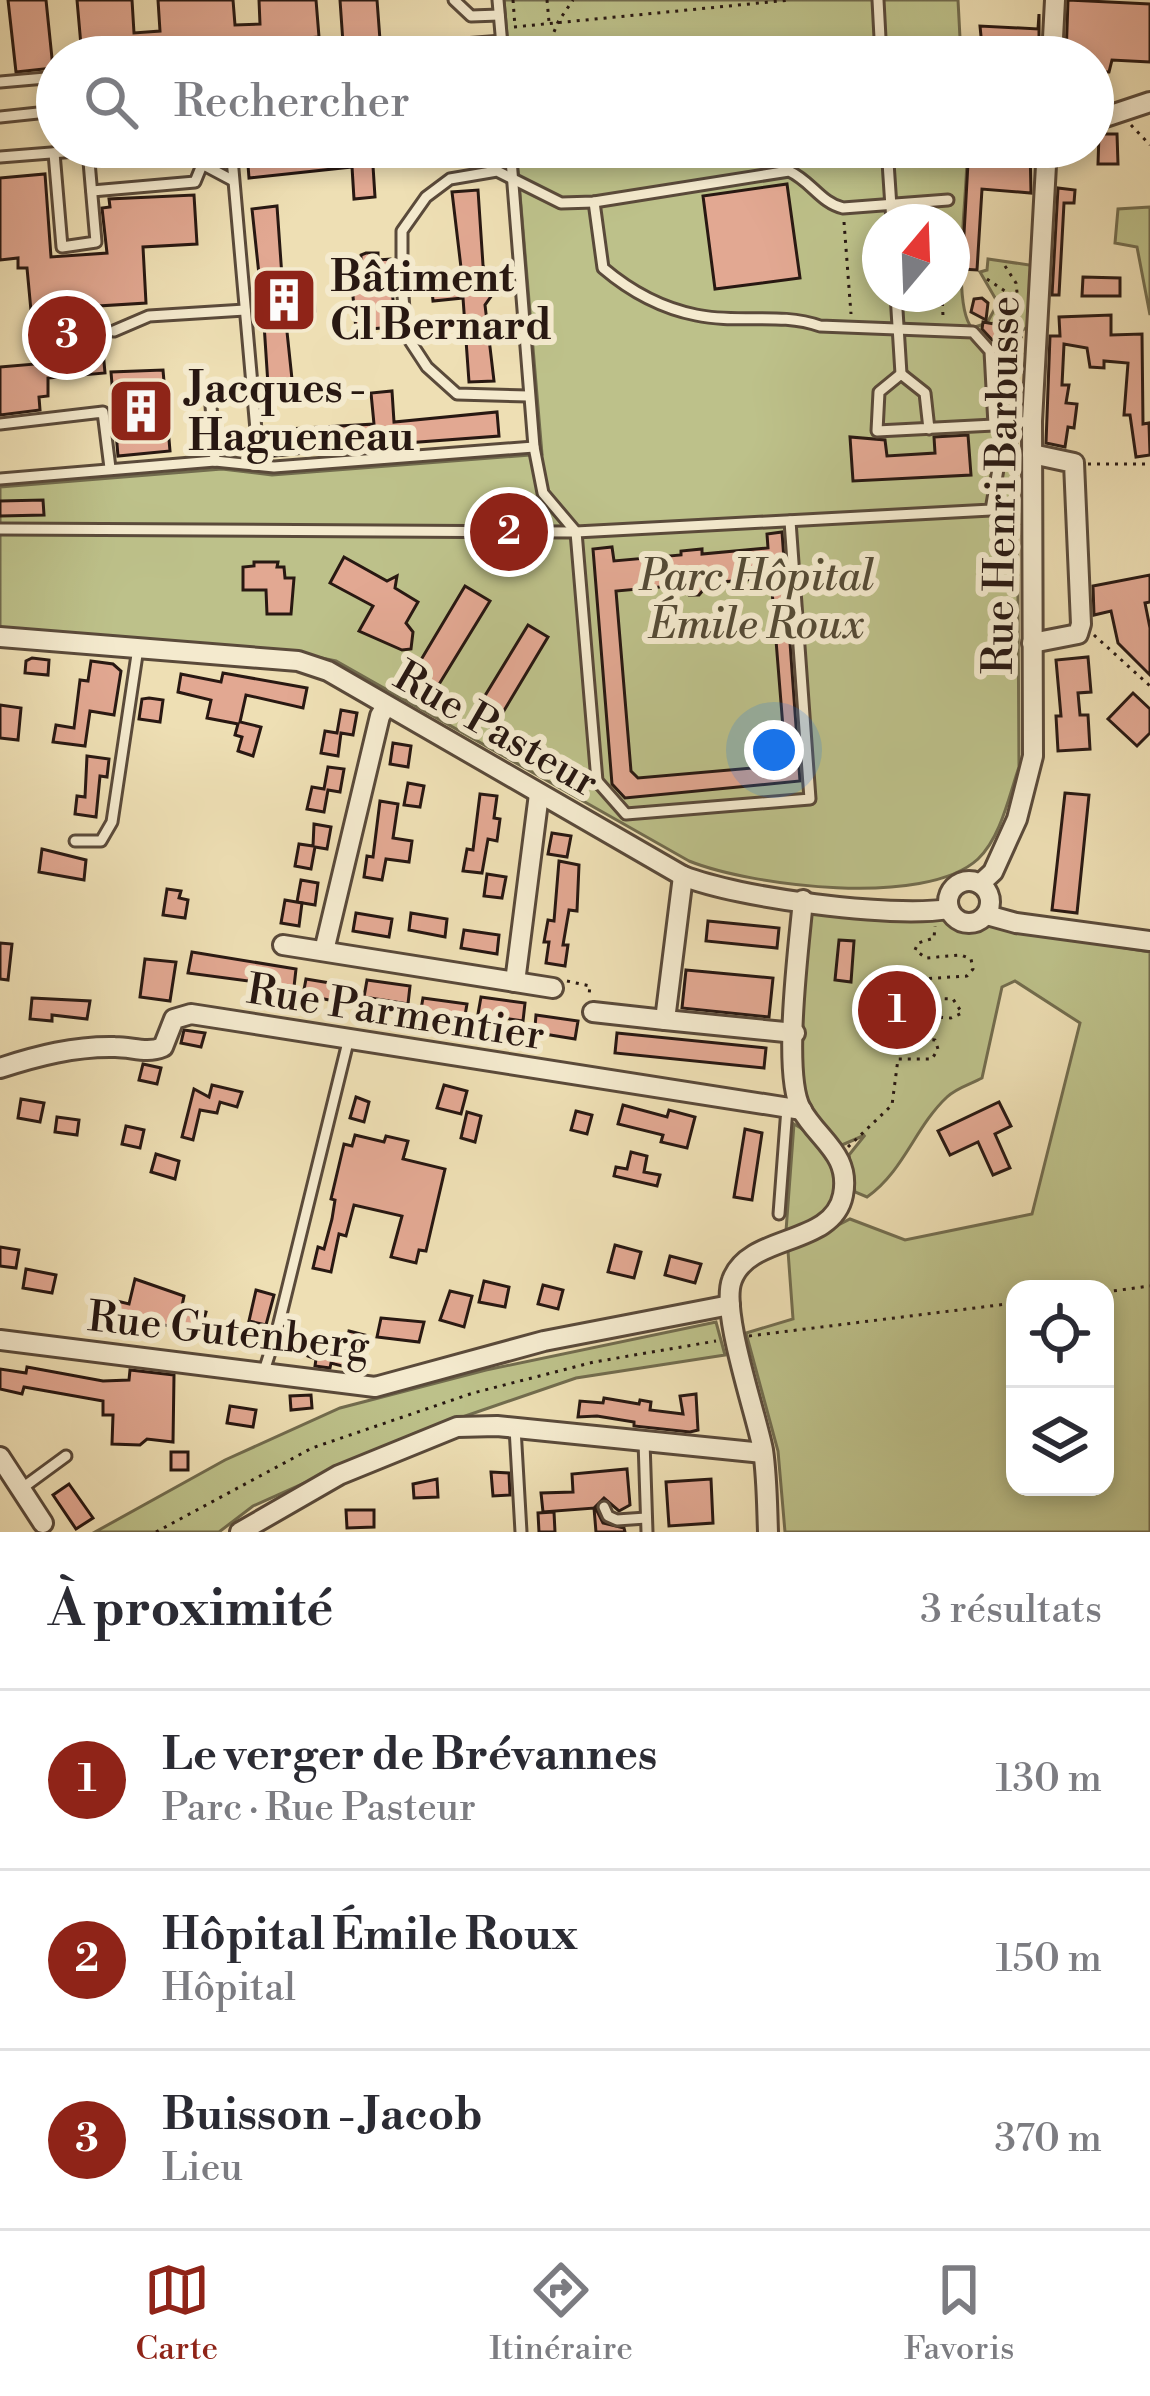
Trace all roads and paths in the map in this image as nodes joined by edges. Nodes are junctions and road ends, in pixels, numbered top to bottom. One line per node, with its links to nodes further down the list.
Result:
1 (454, 0): 9 (lane)
2 (498, 0): 9 (lane)
3 (512, 0): 12 (path)
4 (547, 0): 11 (path)
5 (573, 0): 10 (path)
6 (790, 0): 10 (path)
7 (878, 0): 16 (lane)
8 (1054, 0): 17 (street)
9 (499, 16): 13 (lane)
10 (558, 22): 11 (path); 15 (path)
11 (549, 23): 12 (path)
12 (515, 27): 13 (path)
13 (501, 28): 14 (lane)
14 (502, 36)
15 (552, 36)
16 (880, 36)
17 (1053, 36)
18 (36, 79): 19 (lane)
19 (0, 82)
20 (1150, 102): 21 (street)
21 (1130, 110): 23 (street); 25 (path)
22 (36, 114): 24 (lane)
23 (1114, 115)
24 (0, 117)
25 (1150, 146)
26 (36, 154): 27 (lane)
27 (0, 157)
28 (55, 168): 38 (lane)
29 (90, 168): 38 (lane)
30 (201, 168): 38 (lane)
31 (208, 168): 37 (lane)
32 (232, 168): 37 (lane)
33 (511, 168): 36 (lane)
34 (888, 168): 41 (lane)
35 (1045, 168): 52 (street, Rue Henri Barbusse)
36 (512, 177): 40 (lane); 59 (lane); 59 (lane)
37 (232, 180): 49 (lane)
38 (92, 191)
39 (948, 200): 41 (lane)
40 (593, 202): 43 (lane); 53 (lane)
41 (891, 204)
42 (862, 206): 43 (lane)
43 (843, 208): 53 (path)
44 (1005, 266): 48 (path)
45 (987, 279): 46 (path)
46 (1008, 293): 48 (path); 52 (path)
47 (1023, 295): 48 (path)
48 (1016, 299): 52 (path)
49 (245, 310): 55 (lane); 68 (lane)
50 (897, 312): 54 (lane)
51 (943, 312): 56 (path)
52 (1028, 324): 60 (street, Rue Henri Barbusse)
53 (852, 327): 54 (lane)
54 (898, 329): 56 (lane); 57 (lane)
55 (115, 331)
56 (944, 331): 62 (lane)
57 (901, 374): 63 (lane); 63 (lane)
58 (210, 392): 66 (lane)
59 (528, 396): 64 (lane)
60 (1032, 421): 62 (lane); 65 (street, Rue Henri Barbusse)
61 (0, 424): 70 (lane)
62 (994, 425): 63 (lane)
63 (929, 428)
64 (534, 447): 68 (lane); 75 (lane)
65 (1032, 454): 67 (street); 78 (street, Rue Henri Barbusse)
66 (215, 460): 68 (lane); 70 (lane)
67 (1074, 463): 69 (path); 76 (street)
68 (259, 464)
69 (1150, 464)
70 (110, 468): 72 (lane)
71 (998, 469): 73 (lane)
72 (0, 478)
73 (790, 520): 75 (lane); 75 (lane)
74 (0, 529): 75 (lane)
75 (576, 532)
76 (1082, 624): 78 (street); 80 (path)
77 (0, 637): 79 (street, Rue Pasteur)
78 (1032, 643): 85 (street, Rue Henri Barbusse)
79 (138, 648): 81 (street, Rue Pasteur); 83 (lane)
80 (1150, 686)
81 (386, 706): 82 (street, Rue Pasteur); 92 (street)
82 (539, 794): 84 (street, Rue Pasteur); 93 (street)
83 (75, 842)
84 (683, 876): 86 (street, Rue Pasteur); 96 (street)
85 (980, 884): 87 (street); 88 (street)
86 (803, 900): 87 (street, Rue Pasteur); 97 (street)
87 (949, 909): 88 (street)
88 (987, 915): 90 (street)
89 (934, 925): 101 (path)
90 (1150, 940)
91 (283, 945): 92 (street)
92 (324, 951): 93 (street)
93 (515, 982): 94 (street)
94 (553, 988): 95 (path)
95 (593, 1012): 96 (street)
96 (665, 1020): 97 (street)
97 (795, 1033): 100 (street)
98 (348, 1042): 99 (street, Rue Parmentier); 100 (street, Rue Parmentier); 109 (lane)
99 (0, 1068)
100 (795, 1109): 101 (street); 102 (lane)
101 (838, 1156): 105 (street)
102 (779, 1214)
103 (1150, 1286): 104 (path)
104 (1114, 1291)
105 (730, 1305): 107 (street); 109 (street, Rue Gutenberg)
106 (1006, 1305): 107 (path)
107 (736, 1337): 112 (street); 119 (path)
108 (0, 1340): 109 (street, Rue Gutenberg)
109 (263, 1374)
110 (515, 1428): 111 (street); 120 (street); 121 (lane)
111 (644, 1441): 112 (street); 117 (lane)
112 (764, 1453): 123 (street)
113 (66, 1456): 115 (lane)
114 (0, 1457): 115 (street)
115 (21, 1489): 118 (street)
116 (604, 1507): 117 (lane)
117 (646, 1518): 122 (lane)
118 (43, 1523)
119 (156, 1532)
120 (240, 1532)
121 (520, 1532)
122 (647, 1532)
123 (769, 1532)

